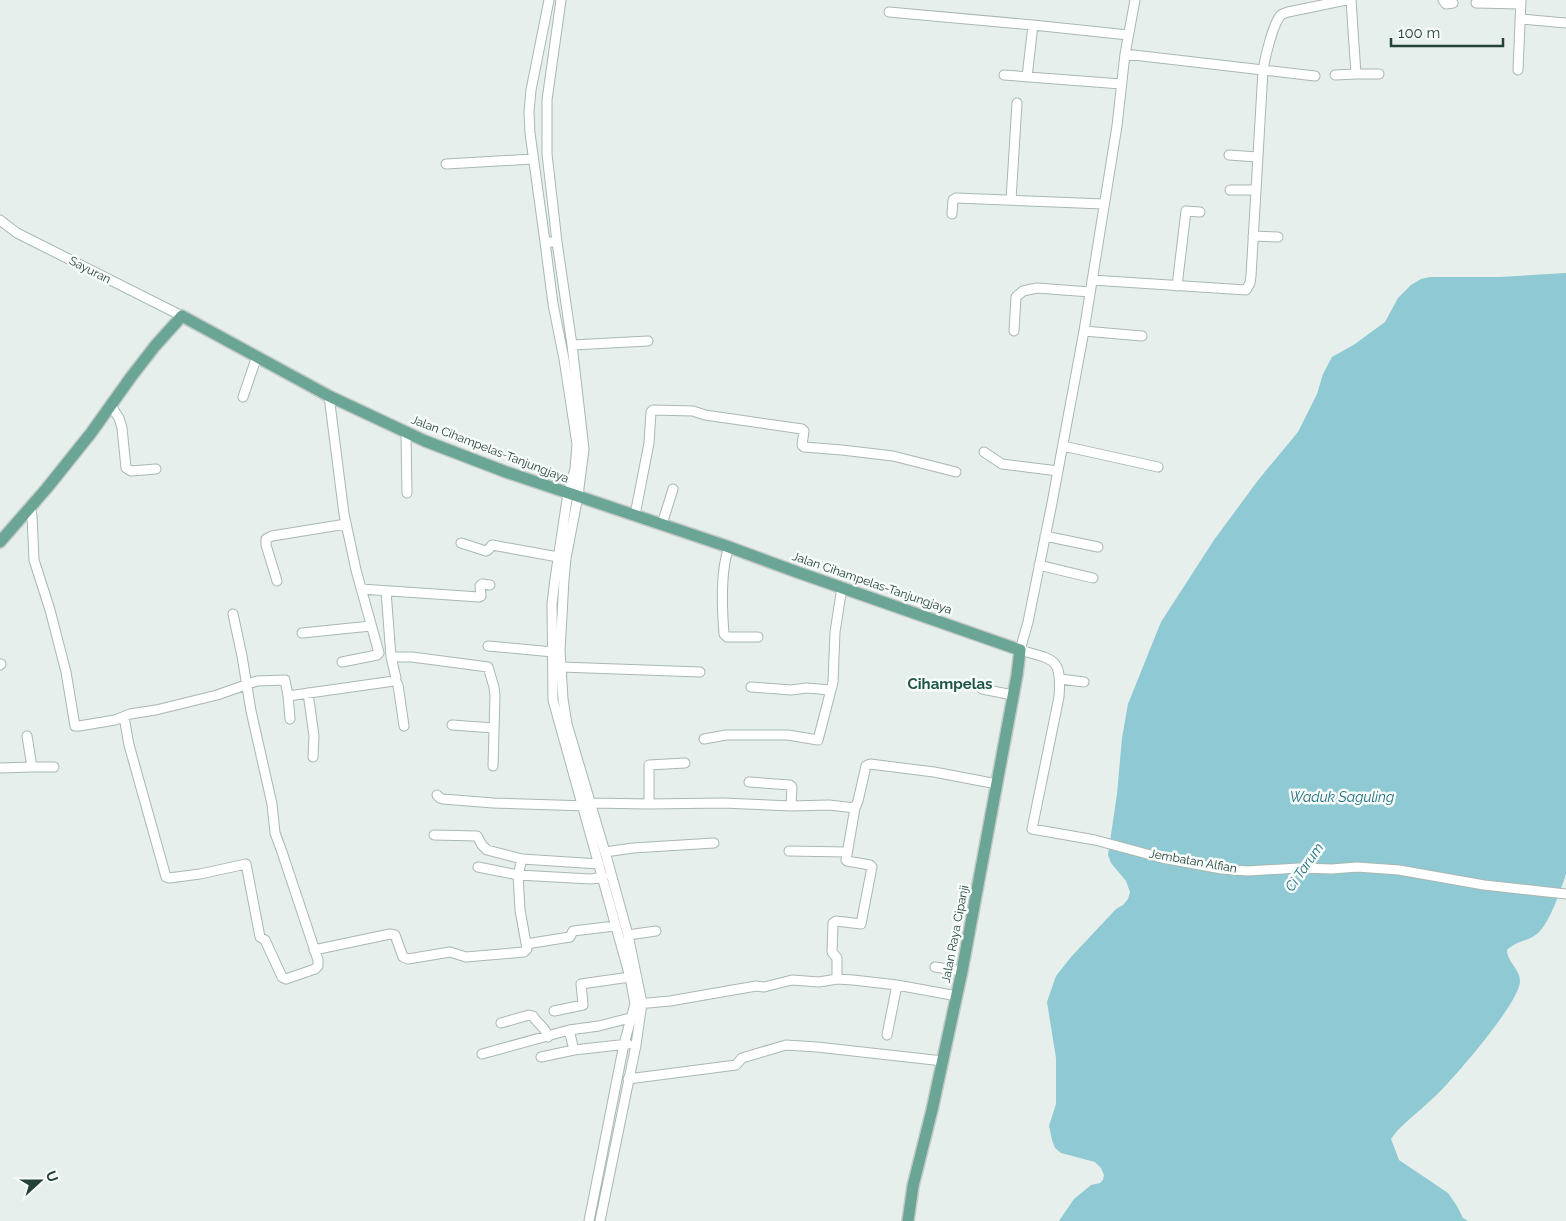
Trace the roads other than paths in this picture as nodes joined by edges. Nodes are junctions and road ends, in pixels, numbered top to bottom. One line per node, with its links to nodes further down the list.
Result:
1 (549, 0): 28 (street)
2 (561, 0): 39 (street)
3 (1135, 0): 14 (street)
4 (1346, 0): 16 (street)
5 (1351, 0): 18 (street)
6 (1443, 0): 8 (street)
7 (1521, 2): 9 (street); 11 (street)
8 (1453, 3)
9 (1476, 4)
10 (889, 12): 13 (street)
11 (1520, 19): 12 (street); 17 (street)
12 (1566, 23)
13 (1033, 25): 14 (street); 23 (street)
14 (1128, 35): 15 (street)
15 (1125, 54): 16 (street); 24 (street)
16 (1262, 70): 22 (street); 27 (street)
17 (1518, 70)
18 (1356, 74): 19 (street); 21 (street)
19 (1379, 74)
20 (1004, 75): 23 (street)
21 (1336, 75)
22 (1315, 76)
23 (1027, 77): 24 (street)
24 (1121, 84): 33 (street)
25 (1017, 103): 32 (street)
26 (1229, 155): 27 (street)
27 (1257, 157): 31 (street)
28 (533, 159): 29 (street); 39 (street)
29 (446, 164)
30 (1230, 190): 31 (street)
31 (1256, 190): 37 (street)
32 (1012, 200): 33 (street); 35 (street)
33 (1104, 204): 40 (street)
34 (1200, 212): 41 (street)
35 (952, 214)
36 (0, 220): 44 (street, Sayuran)
37 (1253, 236): 38 (street); 41 (street)
38 (1278, 237)
39 (551, 242): 43 (street)
40 (1092, 280): 41 (street); 42 (street)
41 (1177, 286)
42 (1090, 292): 45 (street); 46 (street)
43 (562, 315): 49 (street); 63 (street)
44 (182, 316): 50 (main road, Jalan Cihampelas-Tanjungjaya); 53 (main road)
45 (1014, 331)
46 (1084, 331): 47 (street); 55 (street)
47 (1142, 336)
48 (648, 341): 49 (street)
49 (572, 345): 63 (street)
50 (257, 356): 51 (main road, Jalan Cihampelas-Tanjungjaya); 52 (street)
51 (329, 396): 54 (main road, Jalan Cihampelas-Tanjungjaya); 66 (street)
52 (243, 397)
53 (111, 406): 58 (street); 64 (main road)
54 (406, 433): 62 (street); 63 (main road, Jalan Cihampelas-Tanjungjaya)
55 (1063, 446): 57 (street); 59 (street)
56 (984, 452): 59 (street)
57 (1158, 467)
58 (156, 469)
59 (1058, 471): 68 (street)
60 (956, 472): 65 (street)
61 (673, 489): 67 (street)
62 (407, 493)
63 (573, 495): 65 (main road, Jalan Cihampelas-Tanjungjaya); 73 (street); 81 (street)
64 (30, 506): 69 (main road); 104 (street)
65 (635, 515): 67 (main road, Jalan Cihampelas-Tanjungjaya)
66 (346, 524): 76 (street); 79 (street)
67 (662, 524): 71 (main road, Jalan Cihampelas-Tanjungjaya)
68 (1045, 536): 72 (street); 74 (street)
69 (0, 542)
70 (461, 544): 73 (street)
71 (729, 546): 78 (main road, Jalan Cihampelas-Tanjungjaya); 85 (street)
72 (1098, 548)
73 (558, 557): 81 (street)
74 (1039, 565): 75 (street); 87 (street)
75 (1093, 578)
76 (277, 581)
77 (490, 585): 80 (street)
78 (842, 587): 87 (main road, Jalan Cihampelas-Tanjungjaya); 99 (street)
79 (361, 589): 80 (street); 83 (street)
80 (386, 591): 89 (street)
81 (557, 605): 88 (street); 91 (street)
82 (233, 614): 96 (street)
83 (371, 626): 84 (street); 90 (street)
84 (302, 633)
85 (758, 637)
86 (488, 646): 88 (street)
87 (1020, 650): 93 (street); 102 (main road, Jalan Raya Cipanji)
88 (553, 652): 103 (street)
89 (391, 656): 94 (street); 108 (street)
90 (342, 662)
91 (560, 667): 92 (street); 103 (street)
92 (700, 672)
93 (1060, 679): 95 (street); 134 (street, Jembatan Alfian)
94 (396, 680): 100 (street); 106 (street)
95 (1084, 682)
96 (247, 684): 101 (street); 104 (street); 139 (street)
97 (751, 687): 99 (street)
98 (982, 689): 102 (street)
99 (830, 690): 110 (street)
100 (308, 693): 101 (street); 111 (street)
101 (288, 696): 105 (street)
102 (1013, 696): 118 (main road, Jalan Raya Cipanji)
103 (558, 700): 121 (street)
104 (124, 717): 139 (street)
105 (290, 720)
106 (404, 726)
107 (452, 726): 108 (street)
108 (494, 728): 113 (street)
109 (27, 736): 114 (street)
110 (704, 739)
111 (313, 757)
112 (685, 763): 120 (street)
113 (493, 766)
114 (32, 767): 115 (street); 116 (street)
115 (54, 767)
116 (0, 768)
117 (749, 782): 122 (street)
118 (996, 784): 123 (street); 141 (main road, Jalan Raya Cipanji)
119 (437, 795): 121 (street)
120 (649, 804): 121 (street); 122 (street)
121 (588, 805): 127 (street); 130 (street)
122 (791, 806): 123 (street)
123 (855, 808): 128 (street)
124 (434, 835): 129 (street)
125 (714, 843): 127 (street)
126 (789, 850): 128 (street)
127 (605, 852): 137 (street)
128 (846, 852): 143 (street)
129 (522, 859): 130 (street); 132 (street)
130 (599, 864): 133 (street)
131 (478, 867): 132 (street)
132 (518, 875): 133 (street); 138 (street)
133 (603, 877): 135 (street)
134 (1566, 894)
135 (615, 926): 138 (street); 142 (street)
136 (656, 931): 137 (street)
137 (628, 935): 146 (street)
138 (526, 944): 139 (street)
139 (314, 950)
140 (935, 967): 141 (street)
141 (962, 972): 145 (main road, Jalan Raya Cipanji)
142 (630, 977): 146 (street); 147 (street)
143 (837, 979): 144 (street); 146 (street)
144 (897, 985): 145 (street); 151 (street)
145 (957, 996): 158 (main road, Jalan Raya Cipanji)
146 (638, 1004): 148 (street); 154 (street)
147 (554, 1011)
148 (630, 1018): 150 (street); 153 (street)
149 (500, 1023): 152 (street)
150 (569, 1030): 152 (street); 155 (street)
151 (887, 1035)
152 (548, 1036): 156 (street)
153 (624, 1044): 154 (street); 155 (street); 160 (street)
154 (636, 1045): 159 (street)
155 (574, 1050): 157 (street)
156 (482, 1054)
157 (541, 1057)
158 (943, 1061): 159 (street); 162 (main road, Jalan Raya Cipanji)
159 (628, 1079): 161 (street)
160 (589, 1221)
161 (600, 1221)
162 (908, 1221)

